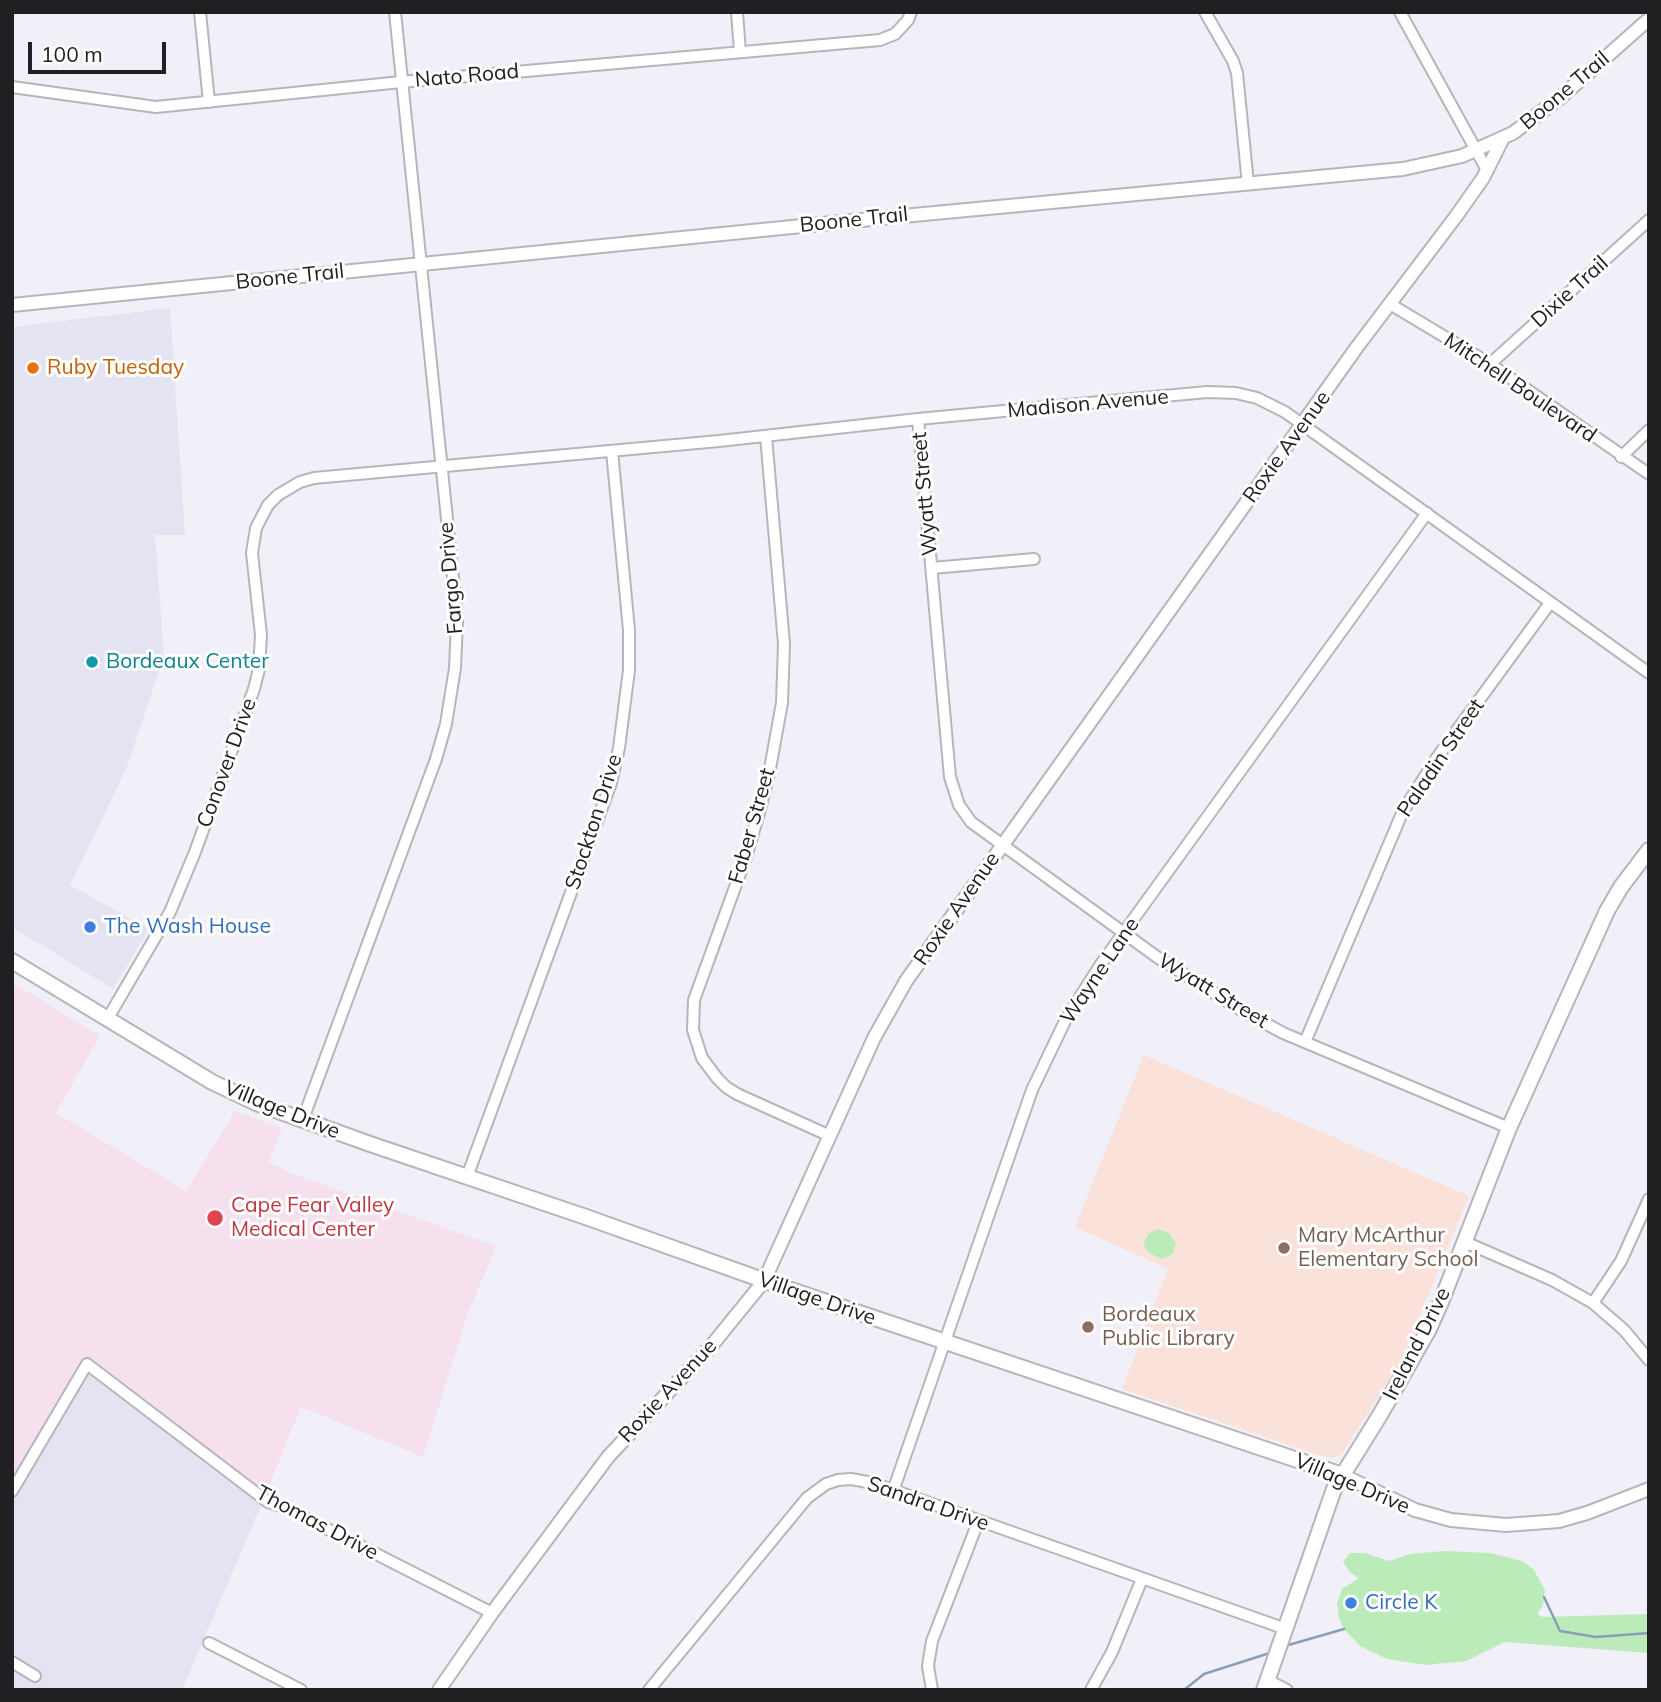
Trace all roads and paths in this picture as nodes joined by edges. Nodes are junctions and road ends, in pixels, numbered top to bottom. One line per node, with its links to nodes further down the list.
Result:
1 (200, 12): 11 (street)
2 (395, 12): 9 (street, Fargo Drive)
3 (737, 12): 8 (street)
4 (911, 12): 8 (street, Nato Road)
5 (1205, 12): 15 (street)
6 (1400, 12): 13 (street)
7 (1649, 19): 12 (street, Boone Trail)
8 (740, 52): 9 (street, Nato Road)
9 (401, 82): 11 (street, Nato Road); 17 (street, Fargo Drive)
10 (12, 87): 11 (street, Nato Road)
11 (209, 102)
12 (1502, 139): 13 (street, Boone Trail); 14 (street, Roxie Avenue)
13 (1477, 150): 14 (street); 15 (street, Boone Trail)
14 (1488, 170): 18 (street, Roxie Avenue)
15 (1248, 184): 17 (street, Boone Trail)
16 (1649, 220): 20 (street, Dixie Trail)
17 (421, 264): 19 (street, Boone Trail); 27 (street, Fargo Drive)
18 (1390, 304): 20 (street, Mitchell Boulevard); 22 (street, Roxie Avenue)
19 (12, 305)
20 (1490, 364): 26 (street, Mitchell Boulevard)
21 (918, 419): 22 (street, Madison Avenue); 24 (street, Madison Avenue); 31 (street, Wyatt Street)
22 (1304, 425): 29 (street, Madison Avenue); 34 (street, Roxie Avenue)
23 (1649, 430): 26 (street)
24 (766, 436): 25 (street, Madison Avenue); 42 (street, Faber Street)
25 (612, 451): 27 (street, Madison Avenue); 43 (street, Stockton Drive)
26 (1621, 457): 28 (street, Mitchell Boulevard)
27 (441, 466): 38 (street, Conover Drive); 40 (street, Fargo Drive)
28 (1649, 474)
29 (1427, 513): 32 (street, Madison Avenue); 36 (street, Wayne Lane)
30 (1034, 559): 31 (street)
31 (932, 568): 34 (street, Wyatt Street)
32 (1550, 603): 33 (street, Madison Avenue); 39 (street, Paladin Street)
33 (1649, 673)
34 (1001, 846): 36 (street, Wyatt Street); 42 (street, Roxie Avenue)
35 (1649, 850): 41 (main road, Ireland Drive)
36 (1125, 934): 39 (street, Wyatt Street); 48 (street, Wayne Lane)
37 (12, 961): 38 (main road, Village Drive)
38 (108, 1017): 40 (main road, Village Drive)
39 (1305, 1042): 41 (street, Wyatt Street)
40 (303, 1119): 43 (main road, Village Drive)
41 (1509, 1128): 45 (main road, Ireland Drive)
42 (828, 1135): 46 (street, Roxie Avenue)
43 (467, 1177): 46 (main road, Village Drive)
44 (1649, 1199): 47 (street)
45 (1465, 1242): 47 (street); 50 (main road, Ireland Drive)
46 (764, 1281): 48 (main road, Village Drive); 56 (street, Roxie Avenue)
47 (1593, 1303): 49 (street)
48 (944, 1342): 50 (main road, Village Drive); 53 (street, Wayne Lane)
49 (1649, 1360)
50 (1342, 1475): 51 (street, Village Drive); 57 (main road, Ireland Drive)
51 (1649, 1489)
52 (12, 1491): 56 (street, Thomas Drive)
53 (893, 1491): 54 (street, Sandra Drive); 64 (street, Sandra Drive)
54 (978, 1522): 55 (street, Sandra Drive); 65 (street)
55 (1142, 1579): 57 (street, Sandra Drive); 66 (street)
56 (492, 1613): 63 (street, Roxie Avenue)
57 (1286, 1629): 61 (main road, Ireland Drive)
58 (209, 1643): 62 (street)
59 (12, 1662): 60 (street)
60 (35, 1676)
61 (1266, 1685): 67 (street)
62 (301, 1690)
63 (439, 1690)
64 (649, 1690)
65 (932, 1690)
66 (1091, 1690)
67 (1287, 1690)

